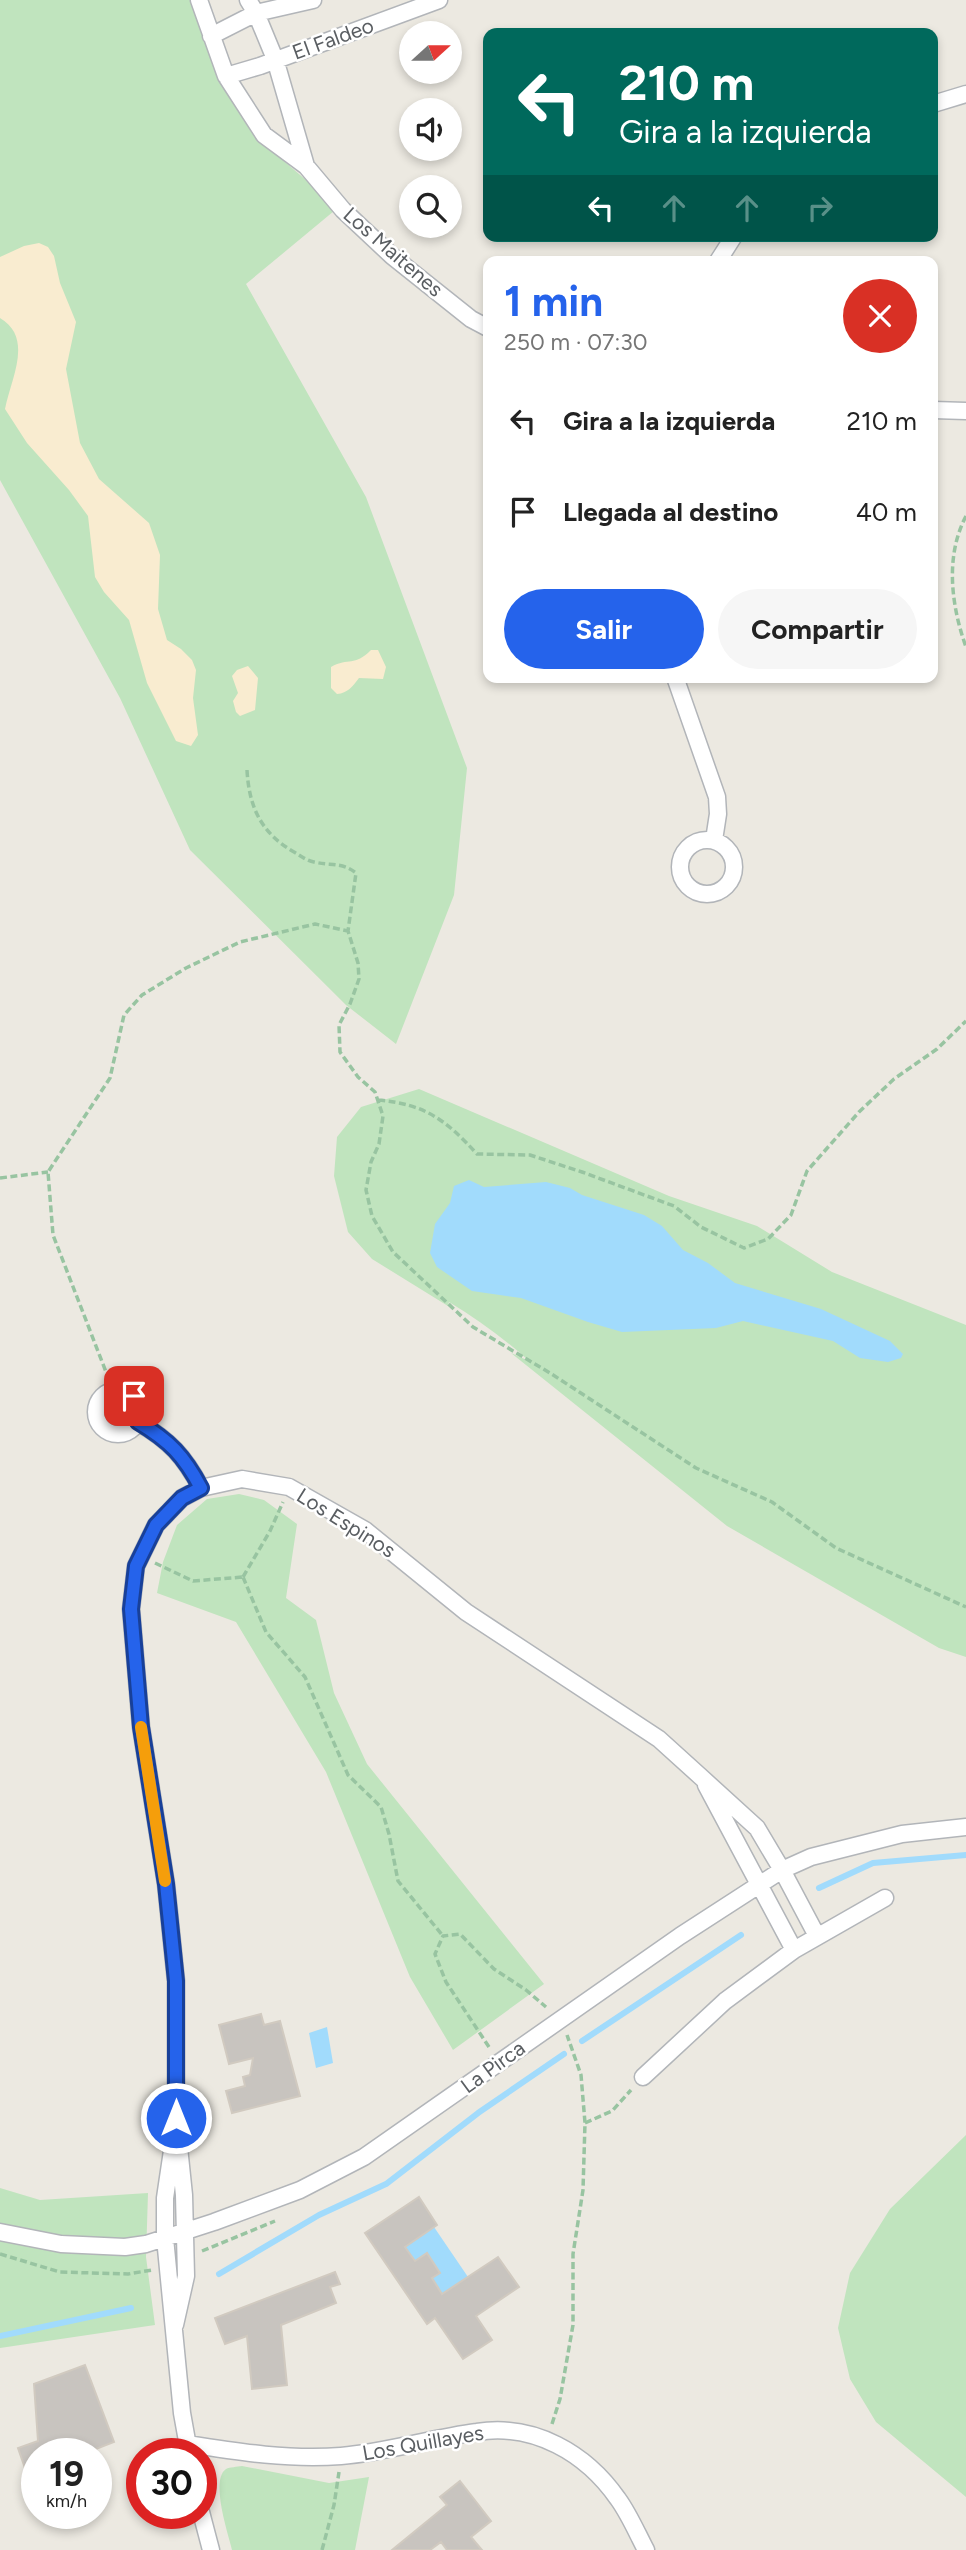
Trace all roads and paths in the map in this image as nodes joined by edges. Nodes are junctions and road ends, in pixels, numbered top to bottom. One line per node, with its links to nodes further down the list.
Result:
1 (199, 0): 5 (street, Los Maitenes)
2 (313, 0): 4 (street, El Faldeo)
3 (439, 0): 6 (street, El Faldeo)
4 (252, 6): 5 (street, El Faldeo); 6 (street, Los Maitenes)
5 (211, 36): 7 (street, Los Maitenes)
6 (275, 59): 7 (street, El Faldeo); 10 (street, Los Maitenes)
7 (226, 76): 10 (street, Los Maitenes)
8 (966, 94): 9 (street)
9 (938, 102)
10 (306, 166): 11 (street, Los Maitenes)
11 (483, 325)
12 (938, 410): 13 (street)
13 (966, 411)
14 (966, 516): 15 (path)
15 (966, 647)
16 (677, 683): 18 (street)
17 (247, 770): 19 (path)
18 (714, 840)
19 (348, 932): 21 (path); 22 (path)
20 (966, 1021): 21 (path)
21 (377, 1100): 30 (path)
22 (48, 1172): 23 (path); 24 (path)
23 (0, 1178)
24 (113, 1390): 25 (street); 25 (street)
25 (138, 1422): 27 (street)
26 (289, 1487): 27 (street, Los Espinos); 29 (path); 31 (street, Los Espinos)
27 (201, 1488): 28 (street, Los Espinos)
28 (141, 1555): 29 (path); 42 (street, Los Espinos)
29 (243, 1577): 36 (path)
30 (966, 1607)
31 (702, 1777): 33 (street, Los Espinos); 34 (street, Los Espinos)
32 (966, 1827): 33 (street, La Pirca)
33 (782, 1870): 34 (street, La Pirca); 37 (street, Los Espinos)
34 (760, 1884): 38 (street, Los Espinos); 39 (street, La Pirca)
35 (885, 1898): 37 (street)
36 (443, 1936): 39 (path); 40 (path)
37 (817, 1936): 38 (street)
38 (794, 1950): 41 (street)
39 (559, 2020): 40 (street, La Pirca); 43 (path)
40 (500, 2063): 44 (street, La Pirca)
41 (643, 2077): 43 (path)
42 (176, 2118): 44 (street, Los Espinos); 46 (street, Los Espinos)
43 (585, 2123): 49 (path)
44 (186, 2230): 46 (street, La Pirca); 47 (street, Los Espinos)
45 (0, 2232): 46 (street, La Pirca)
46 (165, 2238): 47 (street, Los Espinos)
47 (175, 2325): 48 (street, Los Espinos)
48 (187, 2438)
49 (547, 2439): 51 (street, Los Quillayes); 55 (street, Los Quillayes)
50 (217, 2451): 51 (street, Los Quillayes)
51 (340, 2456): 54 (path)
52 (205, 2529): 53 (street)
53 (211, 2550)
54 (322, 2550)
55 (646, 2550)

